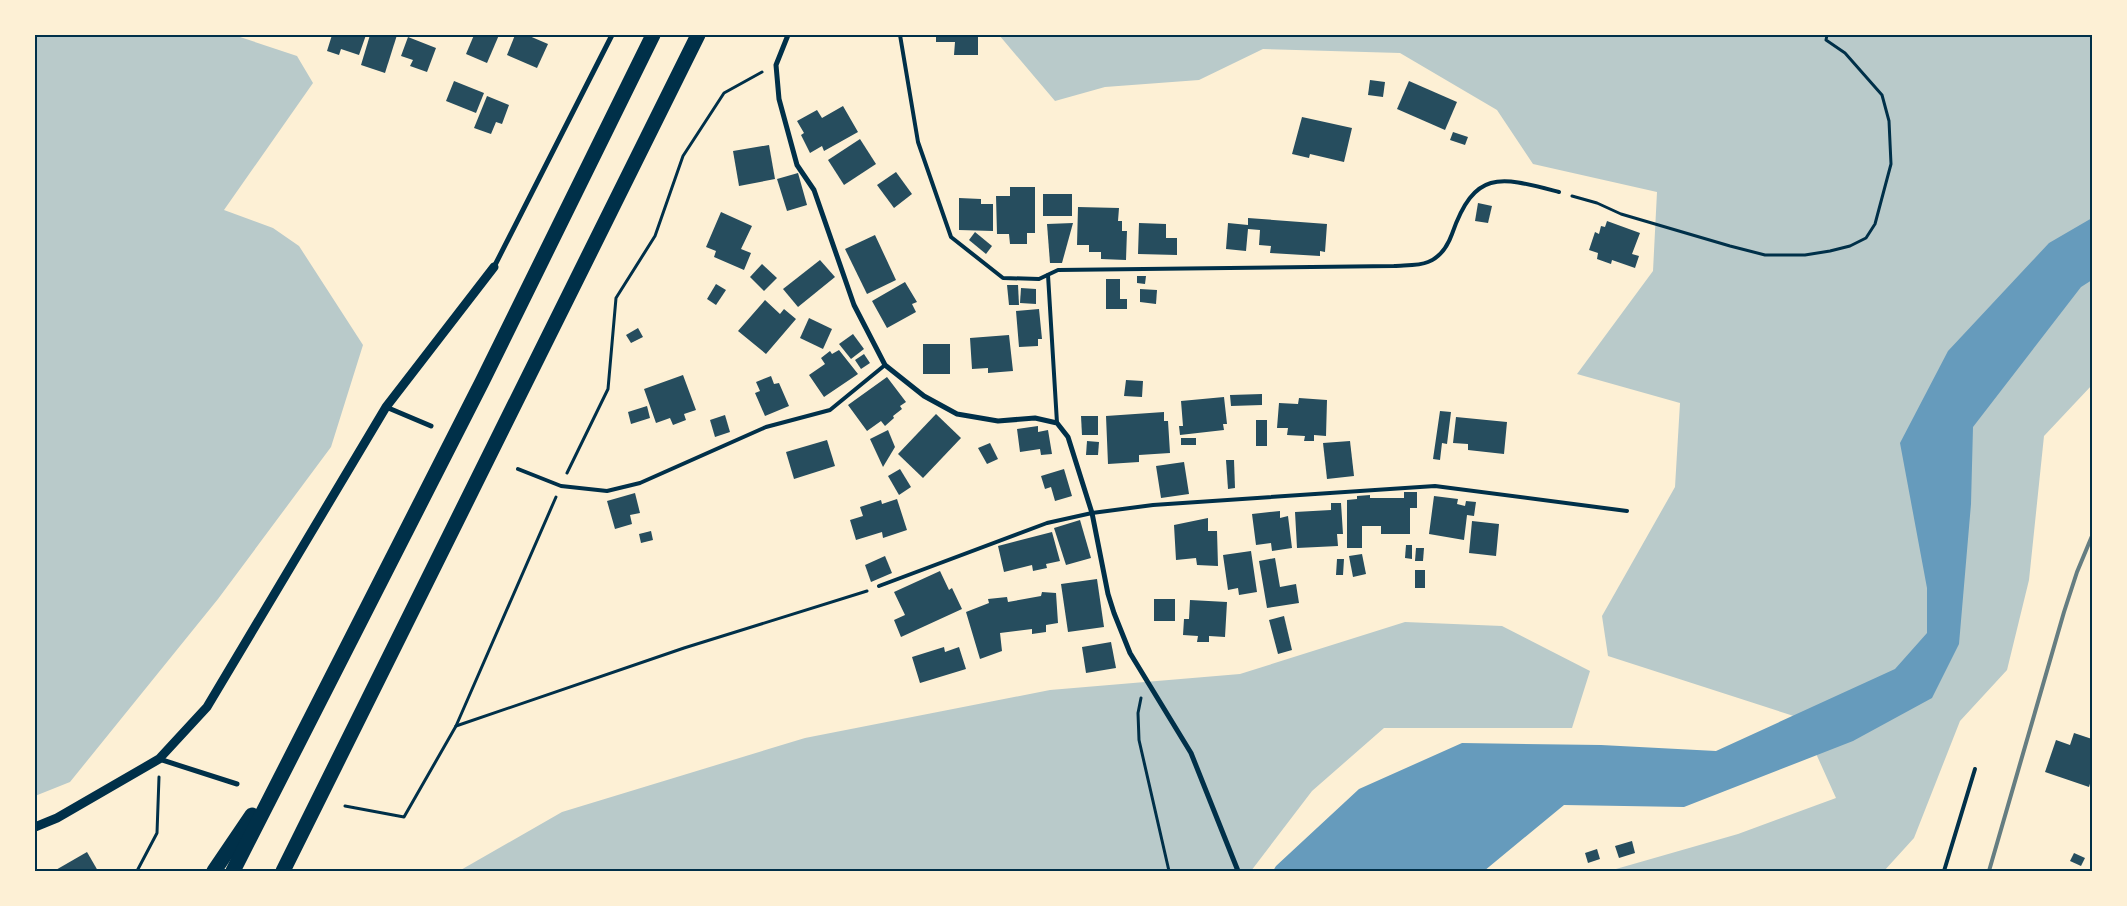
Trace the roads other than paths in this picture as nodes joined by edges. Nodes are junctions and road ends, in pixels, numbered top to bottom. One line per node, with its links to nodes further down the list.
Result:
1 (612, 35): 7 (street)
2 (652, 35): 19 (highway)
3 (698, 35): 24 (highway)
4 (788, 35): 9 (street)
5 (900, 35): 8 (lane)
6 (1559, 192): 8 (lane)
7 (494, 267): 10 (street)
8 (1048, 275): 11 (lane)
9 (885, 365): 11 (street); 13 (lane)
10 (386, 407): 12 (street); 17 (street)
11 (1057, 423): 15 (street)
12 (431, 426)
13 (518, 469)
14 (1627, 511): 15 (lane)
15 (1092, 513): 16 (lane); 25 (street)
16 (879, 586)
17 (159, 759): 20 (street); 21 (street)
18 (1975, 769): 26 (lane)
19 (282, 772): 22 (highway); 23 (highway)
20 (238, 784)
21 (35, 827)
22 (214, 871)
23 (233, 871)
24 (283, 871)
25 (1238, 871)
26 (1944, 871)

